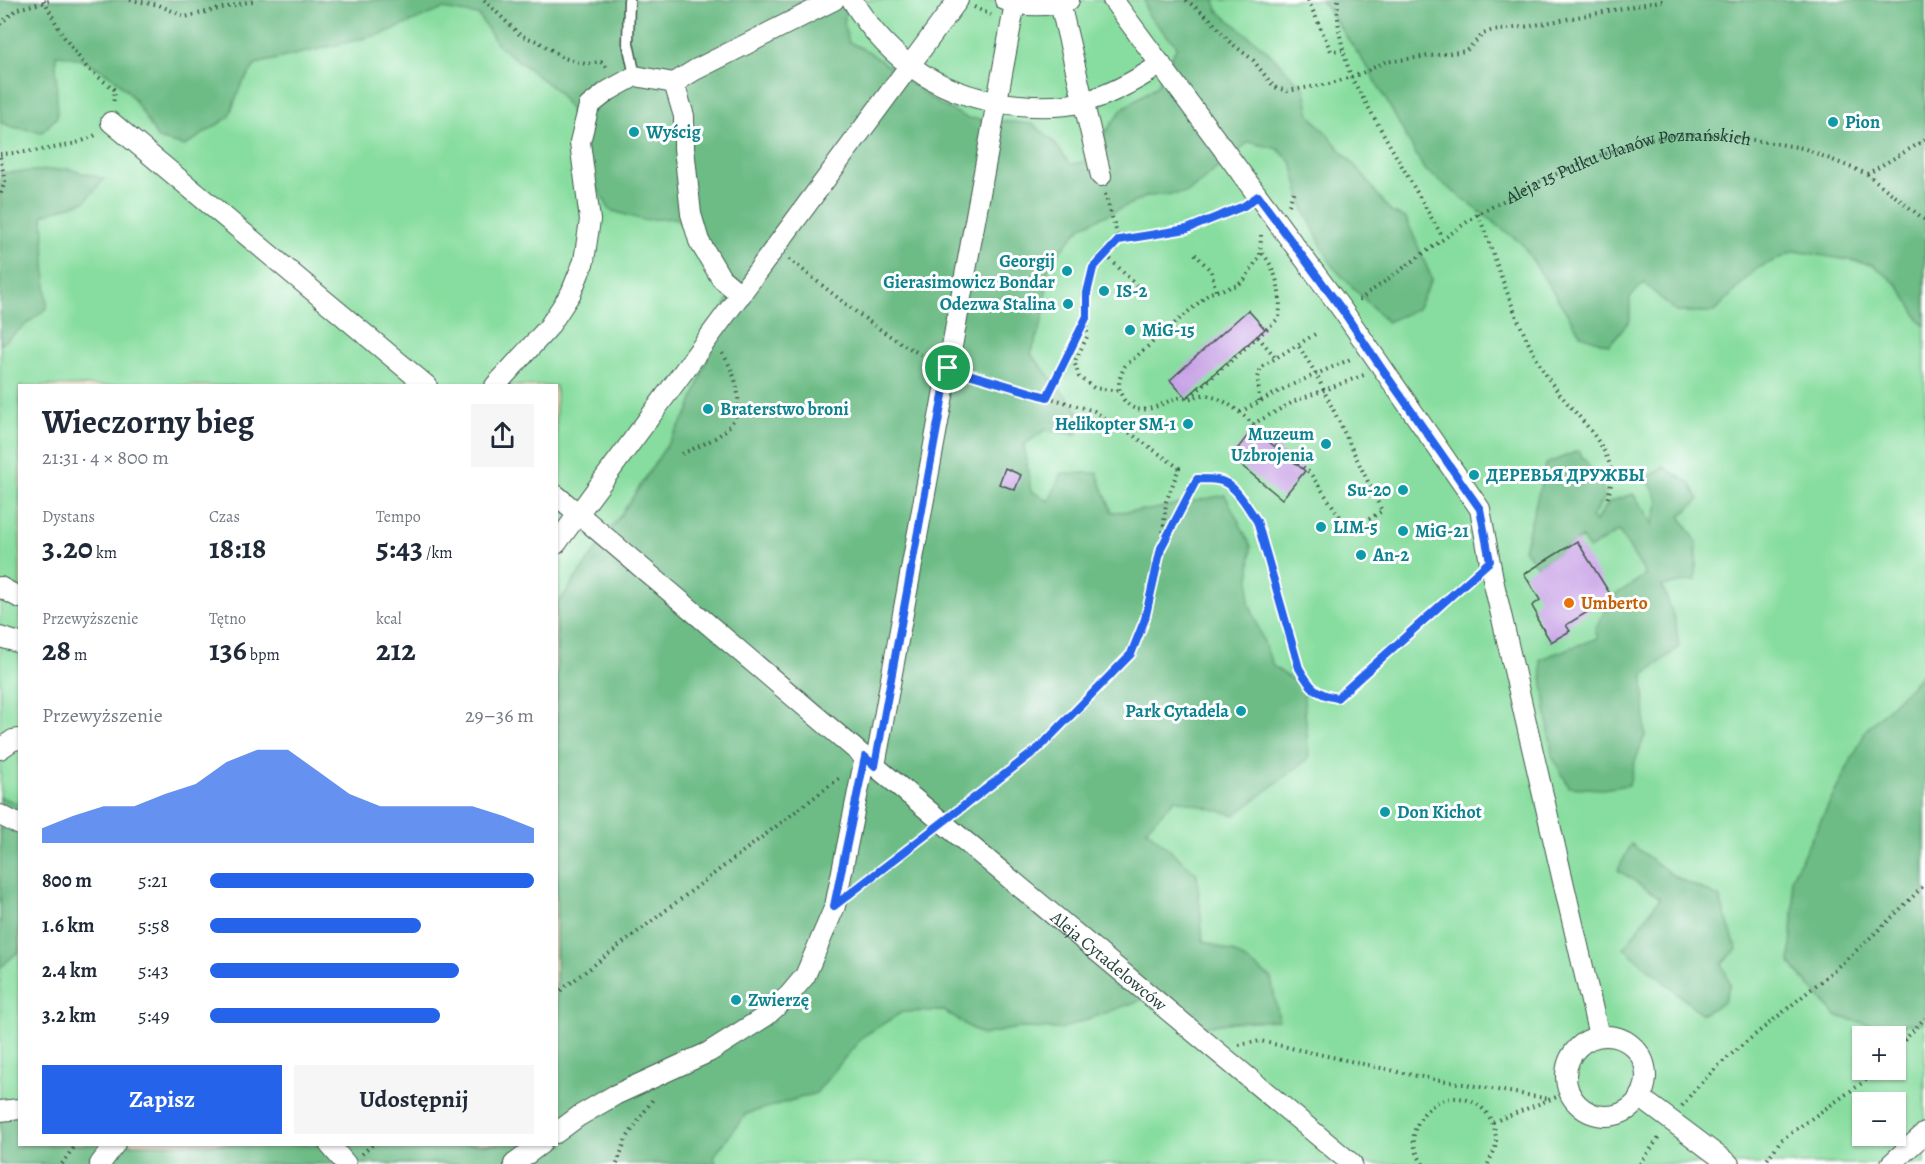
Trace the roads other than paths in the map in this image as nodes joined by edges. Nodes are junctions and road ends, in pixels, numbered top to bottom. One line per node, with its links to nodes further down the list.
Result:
1 (629, 0): 11 (lane)
2 (834, 0): 12 (street)
3 (852, 0): 10 (street)
4 (958, 0): 10 (street)
5 (1113, 0): 9 (street)
6 (1065, 1): 8 (street); 13 (street)
7 (1010, 2): 8 (street); 14 (street)
8 (1039, 3)
9 (1161, 64): 13 (street); 32 (street)
10 (909, 66): 14 (street); 17 (street)
11 (635, 76): 12 (street); 19 (street)
12 (674, 83): 17 (street)
13 (1083, 102): 14 (street); 16 (street)
14 (998, 104): 29 (street)
15 (111, 122): 18 (street)
16 (1101, 176)
17 (741, 295): 21 (street)
18 (425, 384)
19 (497, 384)
20 (558, 497): 21 (street, Aleja Cytadelowców)
21 (579, 514): 22 (street); 29 (street, Aleja Cytadelowców)
22 (558, 541)
23 (0, 587): 24 (street)
24 (18, 597)
25 (0, 637): 26 (street)
26 (18, 643)
27 (18, 739): 28 (street)
28 (0, 749)
29 (870, 761): 36 (street); 44 (street, Aleja Cytadelowców)
30 (0, 815): 31 (street)
31 (18, 824)
32 (1599, 1036): 33 (street); 33 (street)
33 (1641, 1098): 45 (street)
34 (18, 1108): 35 (street)
35 (0, 1111)
36 (558, 1132)
37 (1925, 1133): 46 (street)
38 (114, 1146): 41 (street)
39 (331, 1146): 42 (street)
40 (538, 1146): 43 (street)
41 (100, 1164)
42 (346, 1164)
43 (514, 1164)
44 (1352, 1164)
45 (1729, 1164)
46 (1891, 1164)

